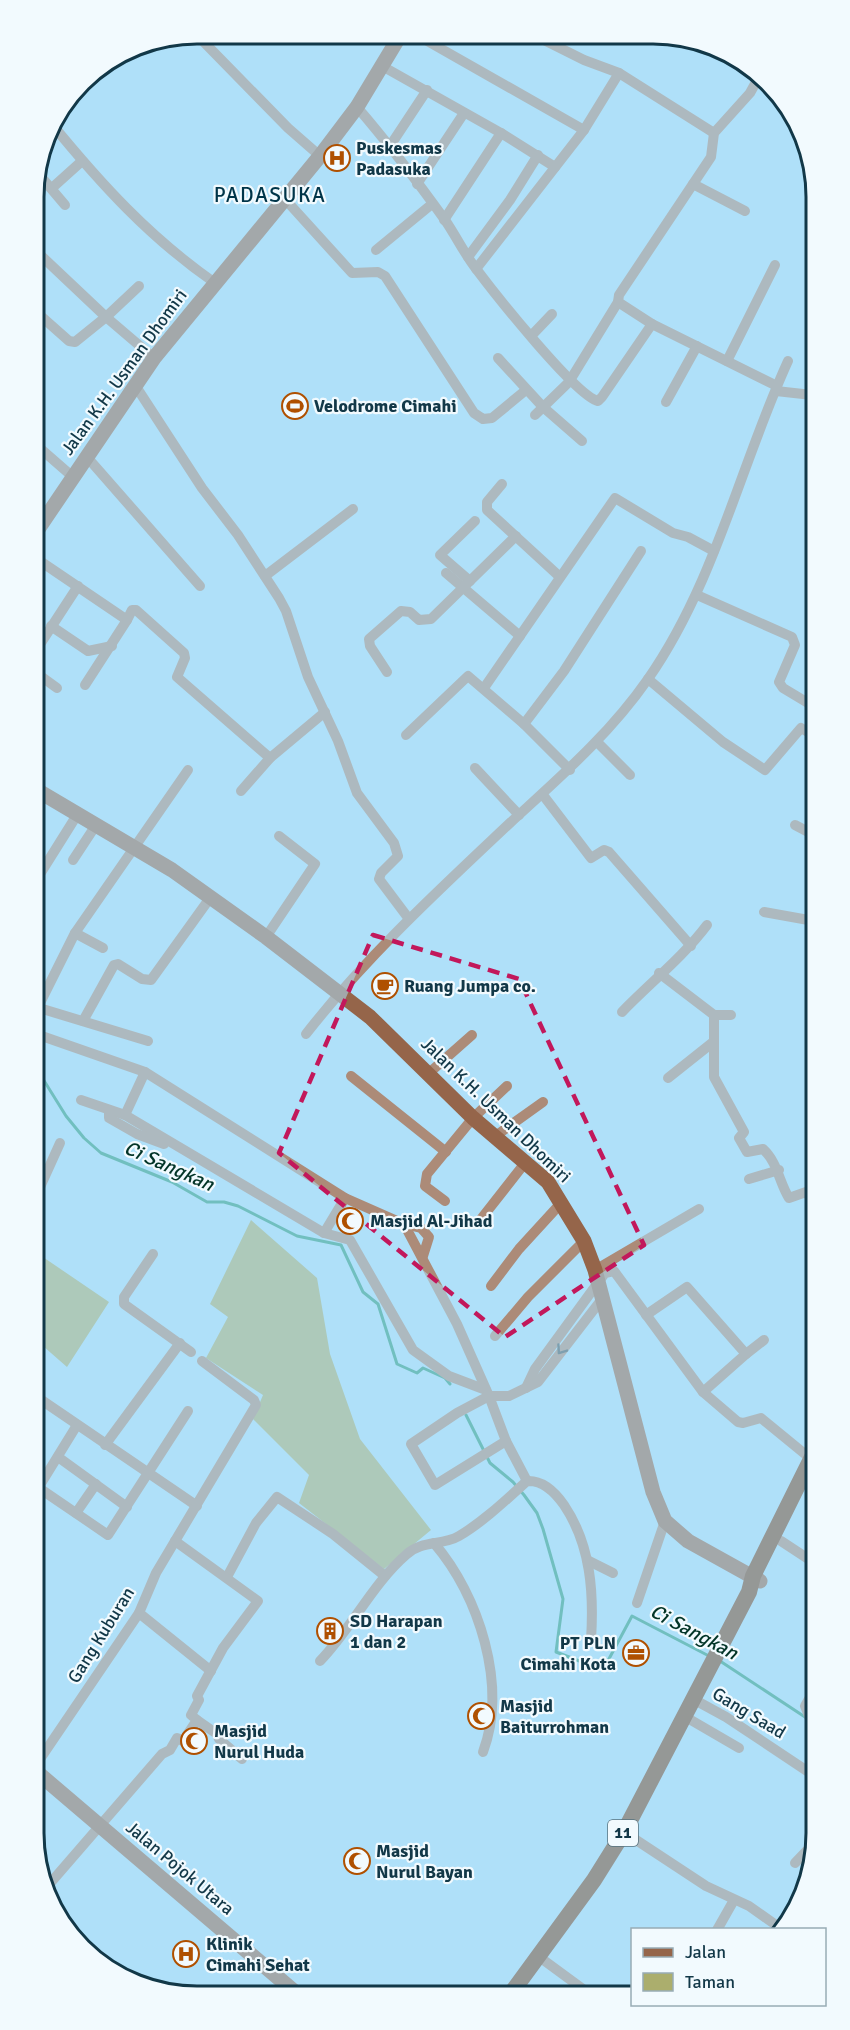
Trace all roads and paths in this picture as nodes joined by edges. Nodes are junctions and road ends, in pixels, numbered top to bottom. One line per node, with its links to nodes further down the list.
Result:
1 (206, 44): 17 (street)
2 (395, 44): 5 (main road, Jalan K.H. Usman Dhomiri)
3 (432, 44): 11 (street)
4 (552, 44): 6 (street)
5 (382, 66): 8 (street); 9 (main road, Jalan K.H. Usman Dhomiri)
6 (619, 73): 11 (street); 14 (street)
7 (756, 83): 14 (street)
8 (427, 90): 10 (street); 15 (street)
9 (357, 107): 15 (street); 17 (main road, Jalan K.H. Usman Dhomiri)
10 (464, 113): 13 (street); 21 (street)
11 (584, 130): 19 (street)
12 (58, 131): 18 (street)
13 (501, 133): 16 (street); 28 (street)
14 (714, 133): 22 (street)
15 (390, 146): 21 (street)
16 (538, 155): 19 (street); 30 (street)
17 (320, 156): 24 (main road, Jalan K.H. Usman Dhomiri)
18 (82, 160): 23 (street); 34 (street)
19 (555, 167): 33 (street)
20 (45, 180): 23 (street)
21 (417, 184): 25 (street)
22 (693, 184): 27 (street); 36 (street)
23 (52, 188): 26 (street)
24 (284, 198): 34 (main road, Jalan K.H. Usman Dhomiri); 50 (street)
25 (432, 204): 28 (street); 29 (street)
26 (65, 205)
27 (745, 211)
28 (444, 219): 30 (street)
29 (376, 250)
30 (468, 257): 33 (street)
31 (44, 258): 38 (street)
32 (776, 265): 45 (street)
33 (476, 269): 41 (street)
34 (215, 283): 43 (main road, Jalan K.H. Usman Dhomiri)
35 (139, 286): 38 (street)
36 (618, 302): 40 (street); 47 (street)
37 (552, 314): 41 (street)
38 (106, 317): 39 (street); 43 (street)
39 (44, 318)
40 (652, 324): 42 (street); 47 (street)
41 (532, 335): 47 (street)
42 (697, 346): 45 (street); 52 (street)
43 (154, 357): 48 (main road, Jalan K.H. Usman Dhomiri)
44 (498, 358): 50 (street)
45 (727, 361): 49 (street)
46 (788, 361): 49 (street)
47 (569, 382): 53 (street)
48 (135, 386): 56 (main road, Jalan K.H. Usman Dhomiri); 67 (street)
49 (776, 388): 51 (street); 64 (street)
50 (526, 390): 53 (street)
51 (806, 394)
52 (666, 402)
53 (539, 411): 54 (street)
54 (582, 441)
55 (44, 452): 57 (street)
56 (87, 457): 57 (main road, Jalan K.H. Usman Dhomiri); 71 (street)
57 (73, 477): 60 (main road, Jalan K.H. Usman Dhomiri)
58 (502, 484): 62 (street)
59 (353, 508): 67 (street)
60 (44, 519)
61 (475, 521): 69 (street)
62 (516, 536): 68 (street); 69 (street)
63 (641, 551): 86 (street)
64 (714, 551): 68 (street); 72 (street)
65 (44, 564): 70 (street)
66 (446, 573): 69 (street)
67 (265, 576): 85 (street)
68 (560, 577): 75 (street)
69 (466, 585): 75 (street); 78 (street)
70 (78, 586): 73 (street); 74 (street)
71 (200, 586)
72 (697, 595): 80 (street); 84 (street)
73 (127, 620): 77 (street); 90 (street)
74 (51, 626): 76 (street); 77 (street)
75 (520, 636): 83 (street)
76 (44, 637)
77 (112, 646): 81 (street)
78 (387, 672)
79 (44, 679): 82 (street)
80 (648, 680): 87 (street); 89 (street)
81 (85, 685)
82 (57, 688)
83 (484, 688): 86 (street); 88 (street)
84 (806, 702)
85 (326, 712): 90 (street); 109 (street)
86 (524, 724): 93 (street)
87 (806, 731)
88 (406, 735)
89 (597, 742): 93 (street); 94 (street)
90 (270, 758): 95 (street)
91 (475, 768): 99 (street)
92 (188, 770): 104 (street)
93 (570, 770): 97 (street)
94 (630, 775)
95 (241, 791)
96 (44, 794): 98 (main road, Jalan K.H. Usman Dhomiri)
97 (543, 795): 99 (street); 114 (street)
98 (76, 814): 100 (main road, Jalan K.H. Usman Dhomiri); 106 (street)
99 (519, 815): 109 (street)
100 (96, 825): 104 (main road, Jalan K.H. Usman Dhomiri); 105 (street)
101 (795, 825): 102 (street)
102 (806, 831)
103 (279, 836): 113 (street)
104 (133, 846): 107 (main road, Jalan K.H. Usman Dhomiri); 112 (street)
105 (73, 860)
106 (44, 867)
107 (210, 898): 113 (main road, Jalan K.H. Usman Dhomiri); 123 (street)
108 (764, 912): 110 (street)
109 (409, 918): 117 (street)
110 (806, 920)
111 (707, 925): 114 (street)
112 (75, 933): 115 (street); 118 (street)
113 (266, 937): 117 (main road, Jalan K.H. Usman Dhomiri)
114 (691, 946): 116 (street)
115 (103, 948)
116 (659, 973): 120 (street); 121 (street)
117 (339, 992): 124 (street); 130 (main road, Jalan K.H. Usman Dhomiri)
118 (44, 993)
119 (44, 1009): 123 (street)
120 (622, 1012)
121 (714, 1015): 122 (street); 128 (street)
122 (730, 1015)
123 (83, 1022): 127 (street)
124 (306, 1034)
125 (472, 1035): 130 (street)
126 (44, 1037): 129 (street)
127 (148, 1041)
128 (712, 1042): 132 (street); 144 (street)
129 (145, 1072): 137 (street); 148 (street)
130 (429, 1073): 138 (main road, Jalan K.H. Usman Dhomiri)
131 (351, 1076): 142 (street)
132 (668, 1078)
133 (507, 1086): 138 (street)
134 (81, 1100): 136 (street)
135 (543, 1102): 139 (street)
136 (109, 1110): 137 (street); 141 (street)
137 (125, 1115): 141 (street)
138 (473, 1118): 139 (main road, Jalan K.H. Usman Dhomiri); 142 (street)
139 (494, 1137): 143 (main road, Jalan K.H. Usman Dhomiri)
140 (60, 1143): 145 (street)
141 (182, 1149): 153 (street)
142 (446, 1152): 149 (street)
143 (525, 1163): 150 (main road, Jalan K.H. Usman Dhomiri); 152 (street)
144 (779, 1170): 146 (street); 147 (street)
145 (44, 1178)
146 (749, 1179)
147 (806, 1192)
148 (345, 1198): 153 (street); 166 (street)
149 (445, 1201)
150 (562, 1202): 154 (main road, Jalan K.H. Usman Dhomiri); 157 (street)
151 (699, 1209): 156 (street)
152 (481, 1219)
153 (324, 1233): 166 (street)
154 (584, 1241): 156 (main road, Jalan K.H. Usman Dhomiri); 159 (street)
155 (153, 1254): 161 (street)
156 (598, 1284): 158 (street); 166 (street); 184 (main road, Jalan K.H. Usman Dhomiri)
157 (491, 1286)
158 (646, 1315): 163 (street); 165 (street)
159 (495, 1336)
160 (764, 1340): 163 (street)
161 (180, 1343): 162 (street); 171 (street)
162 (191, 1352)
163 (746, 1354): 165 (street)
164 (202, 1361): 181 (street, Gang Kuburan)
165 (703, 1392): 172 (street)
166 (488, 1393): 170 (street); 170 (street)
167 (44, 1402): 169 (street)
168 (188, 1411): 174 (street)
169 (77, 1425): 171 (street); 173 (street)
170 (506, 1441): 179 (street)
171 (105, 1444): 174 (street)
172 (806, 1454)
173 (58, 1456): 176 (street); 178 (street)
174 (149, 1473): 181 (street); 182 (street)
175 (806, 1476): 193 (highway, 11)
176 (44, 1479)
177 (806, 1480): 186 (highway, 11)
178 (96, 1484): 182 (street); 183 (street)
179 (520, 1487): 187 (street); 189 (street)
180 (44, 1493): 183 (street)
181 (197, 1506): 185 (street, Gang Kuburan)
182 (128, 1507): 183 (street)
183 (76, 1513)
184 (665, 1521): 193 (main road, Jalan K.H. Usman Dhomiri); 194 (street)
185 (175, 1541): 192 (street); 195 (street, Gang Kuburan)
186 (781, 1541): 188 (street); 193 (highway, 11)
187 (434, 1543): 191 (street); 203 (street)
188 (806, 1557)
189 (587, 1560): 190 (street); 196 (street)
190 (613, 1573)
191 (385, 1576): 192 (street); 197 (street)
192 (227, 1577): 198 (street)
193 (754, 1583): 199 (highway, 11)
194 (637, 1603)
195 (139, 1613): 198 (street); 204 (street, Gang Kuburan)
196 (591, 1640)
197 (320, 1661)
198 (211, 1671): 201 (street)
199 (693, 1699): 200 (highway, 11); 206 (street, Gang Saad)
200 (684, 1716): 202 (street); 209 (highway, 11)
201 (197, 1720): 205 (street); 208 (street)
202 (739, 1748)
203 (483, 1752)
204 (44, 1753)
205 (242, 1759)
206 (806, 1770)
207 (44, 1778): 208 (main road, Jalan Pojok Utara)
208 (99, 1825): 212 (street); 217 (main road, Jalan Pojok Utara)
209 (624, 1832): 213 (street); 216 (highway, 11)
210 (805, 1852): 211 (street)
211 (795, 1863)
212 (52, 1881)
213 (734, 1900): 214 (street); 215 (street)
214 (777, 1925)
215 (718, 1928)
216 (538, 1956): 218 (highway, 11); 219 (street)
217 (288, 1986)
218 (516, 1986)
219 (579, 1986)

